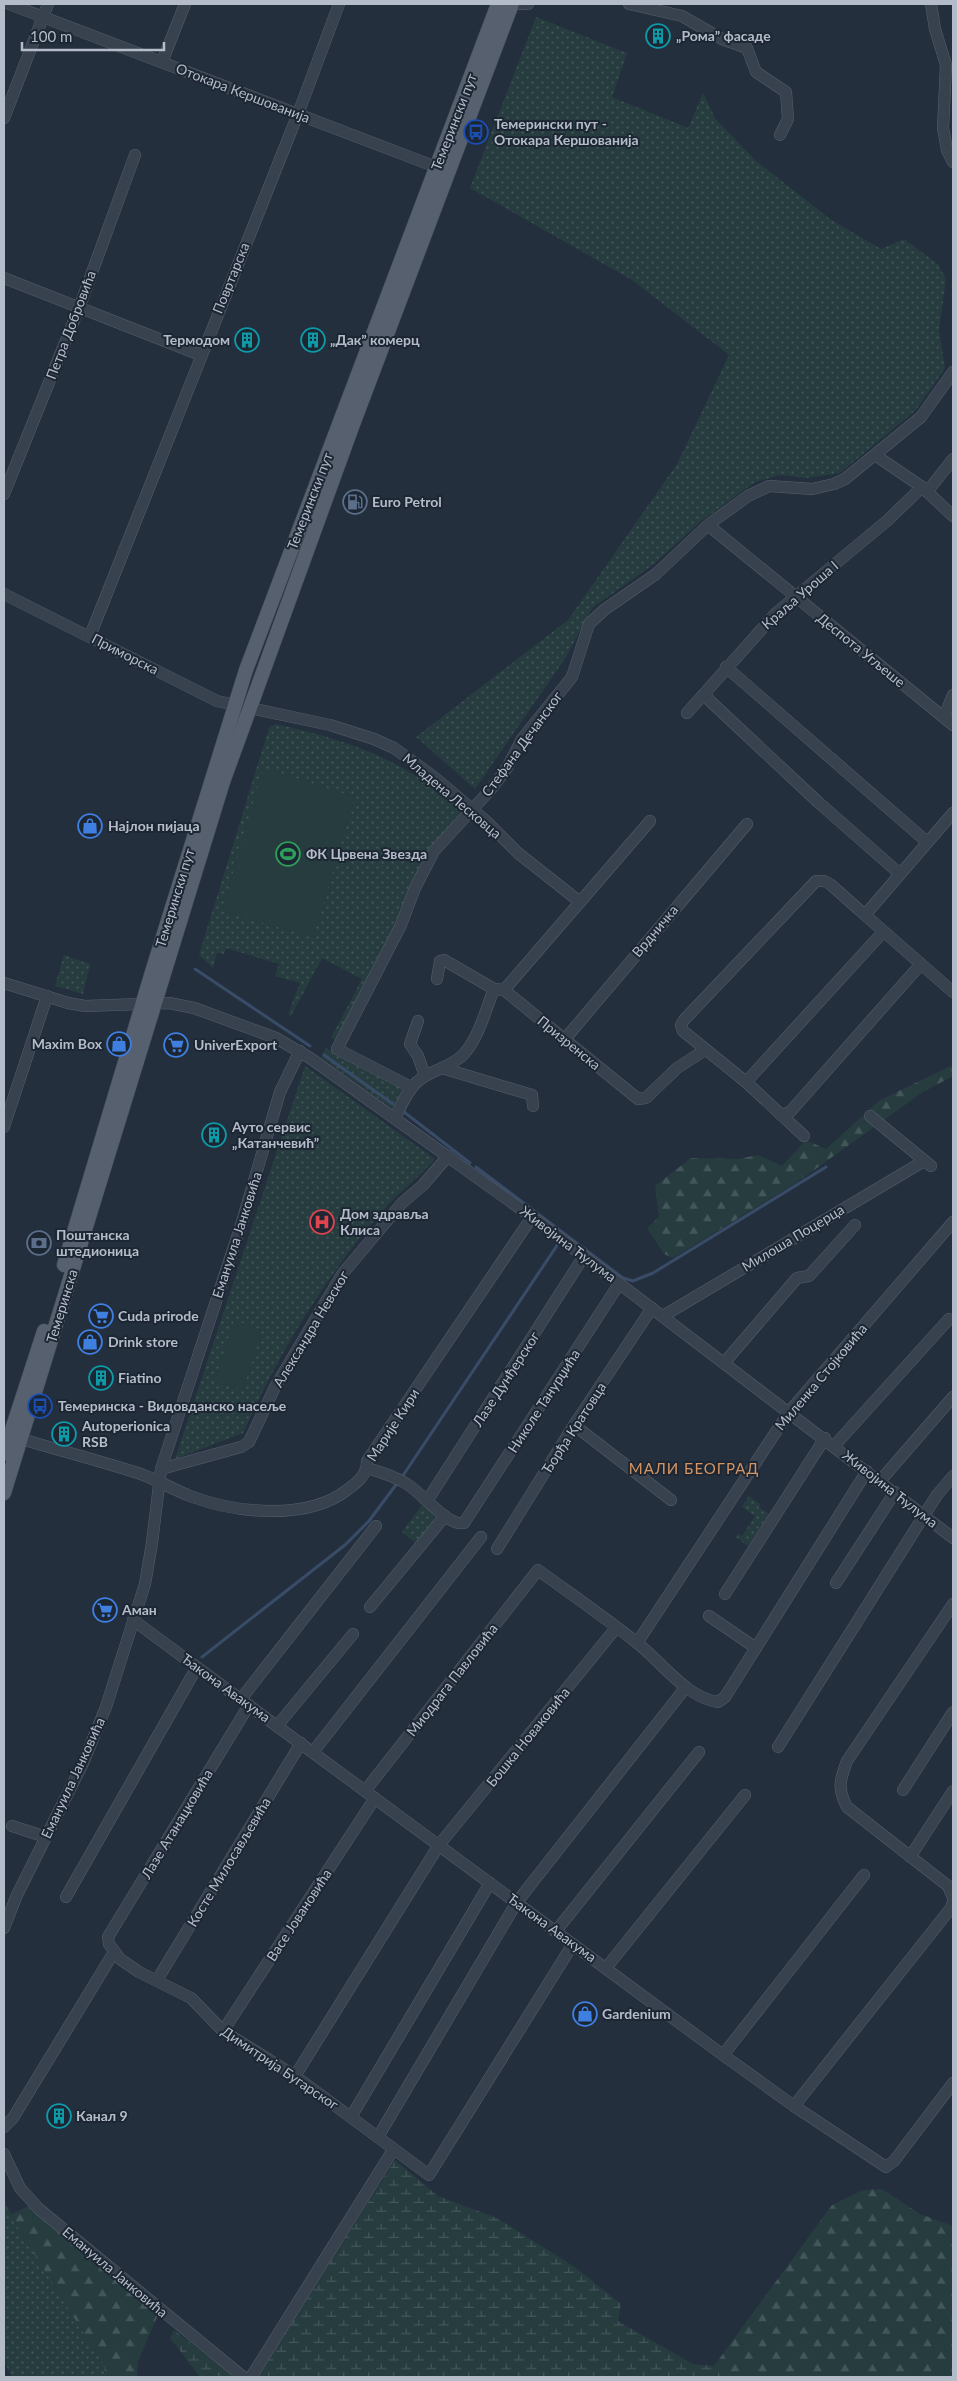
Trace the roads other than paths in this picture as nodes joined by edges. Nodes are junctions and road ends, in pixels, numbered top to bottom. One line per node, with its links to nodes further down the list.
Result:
1 (9, 4): 11 (street, Отокара Кершованија)
2 (48, 4): 11 (street)
3 (185, 4): 12 (street)
4 (339, 4): 13 (street, Повртарска)
5 (498, 4): 18 (main road, Темерински пут)
6 (512, 4): 18 (main road, Темерински пут)
7 (519, 4): 8 (street)
8 (528, 4)
9 (629, 4): 15 (street)
10 (930, 4): 17 (street)
11 (42, 16): 12 (street, Отокара Кершованија); 14 (street)
12 (162, 62): 13 (street, Отокара Кершованија)
13 (298, 114): 18 (street, Отокара Кершованија); 21 (street, Повртарска)
14 (4, 118)
15 (780, 135)
16 (135, 155): 20 (street, Петра Добровића)
17 (953, 162)
18 (443, 169): 35 (main road, Темерински пут)
19 (4, 278): 20 (street)
20 (79, 308): 21 (street); 26 (street, Петра Добровића)
21 (200, 355): 31 (street, Повртарска)
22 (953, 372): 23 (street, Стефана Дечанског)
23 (875, 455): 25 (street); 28 (street, Стефана Дечанског)
24 (953, 459): 25 (street, Краља Уроша I)
25 (925, 489): 27 (street); 30 (street, Краља Уроша I)
26 (4, 494)
27 (953, 516)
28 (708, 525): 30 (street, Деспота Угљеше); 39 (street, Стефана Дечанског)
29 (4, 594): 31 (street, Приморска)
30 (795, 596): 32 (street, Краља Уроша I); 37 (street, Деспота Угљеше)
31 (90, 636): 35 (street, Приморска)
32 (726, 667): 33 (street, Краља Уроша I); 43 (street)
33 (705, 693): 36 (street, Краља Уроша I); 44 (street)
34 (953, 695): 37 (street)
35 (242, 707): 39 (street, Младена Лесковца); 54 (main road, Темерински пут)
36 (687, 713)
37 (944, 717): 38 (street, Деспота Угљеше)
38 (953, 725)
39 (472, 809): 45 (street, Младена Лесковца); 62 (street, Стефана Дечанског)
40 (953, 813): 43 (street)
41 (650, 821): 45 (street)
42 (747, 824): 56 (street, Врдничка)
43 (927, 842): 44 (street)
44 (900, 874): 46 (street)
45 (580, 902): 52 (street)
46 (864, 915): 47 (street); 57 (street)
47 (883, 932): 48 (street); 61 (street)
48 (920, 964): 51 (street); 64 (street)
49 (437, 979): 52 (street, Призренска)
50 (4, 984): 53 (street, Живојина Ћулума)
51 (952, 989)
52 (499, 990): 56 (street, Призренска); 59 (street)
53 (47, 996): 54 (street, Живојина Ћулума); 67 (street)
54 (149, 1005): 58 (street, Живојина Ћулума); 82 (main road, Темеринска)
55 (418, 1022): 60 (street)
56 (565, 1039): 57 (street, Призренска)
57 (705, 1050): 61 (street)
58 (300, 1051): 66 (street, Живојина Ћулума); 87 (street, Емануила Јанковића)
59 (442, 1068): 60 (street); 63 (street)
60 (426, 1076): 62 (street)
61 (746, 1082): 64 (street)
62 (411, 1088): 66 (street)
63 (533, 1106)
64 (781, 1115): 68 (street)
65 (870, 1116): 76 (street, Милоша Поцерца)
66 (395, 1118): 69 (street, Живојина Ћулума)
67 (4, 1127)
68 (804, 1136)
69 (448, 1156): 70 (street, Живојина Ћулума); 87 (street, Александра Невског)
70 (532, 1217): 73 (street, Живојина Ћулума); 86 (street, Марије Кири)
71 (953, 1222): 80 (street, Миленка Стојковића)
72 (855, 1225): 78 (street, Милоша Поцерца)
73 (584, 1256): 74 (street, Живојина Ћулума); 95 (street, Лазе Дунђерског)
74 (620, 1284): 75 (street, Живојина Ћулума); 97 (street, Николе Танурџића)
75 (652, 1308): 76 (street, Живојина Ћулума); 81 (street, Ђорђа Кратовца)
76 (663, 1316): 78 (street, Живојина Ћулума)
77 (949, 1319): 84 (street)
78 (724, 1363): 80 (street, Живојина Ћулума)
79 (953, 1397): 90 (street)
80 (789, 1412): 83 (street, Живојина Ћулума); 110 (street, Миленка Стојковића)
81 (574, 1425): 94 (street); 101 (street, Ђорђа Кратовца)
82 (11, 1436): 85 (main road, Темеринска); 91 (street, Марије Кири); 93 (main road, Темеринска)
83 (825, 1438): 84 (street, Живојина Ћулума); 103 (street)
84 (835, 1446): 88 (street, Живојина Ћулума)
85 (4, 1454)
86 (367, 1468): 91 (street, Марије Кири); 95 (street)
87 (160, 1469): 91 (street, Емануила Јанковића)
88 (867, 1471): 90 (street, Живојина Ћулума); 111 (street)
89 (953, 1476): 96 (street)
90 (880, 1481): 92 (street, Живојина Ћулума)
91 (158, 1482): 107 (street, Емануила Јанковића)
92 (895, 1492): 96 (street, Живојина Ћулума); 102 (street)
93 (4, 1493)
94 (671, 1500)
95 (428, 1501): 97 (street)
96 (925, 1515): 100 (street, Живојина Ћулума); 118 (street)
97 (445, 1516): 105 (street)
98 (376, 1526): 114 (street, Лазе Атанацковића)
99 (481, 1537): 119 (street)
100 (953, 1538)
101 (497, 1549)
102 (836, 1583)
103 (725, 1594)
104 (953, 1604): 129 (street)
105 (370, 1607)
106 (709, 1616): 111 (street)
107 (133, 1620): 112 (street, Ђакона Авакума); 127 (street, Емануила Јанковића)
108 (616, 1628): 110 (street); 122 (street, Миодрага Павловића); 128 (street, Бошка Новаковића)
109 (353, 1634): 116 (street)
110 (637, 1643): 113 (street)
111 (756, 1648): 113 (street)
112 (197, 1667): 114 (street, Ђакона Авакума); 132 (street)
113 (686, 1687): 133 (street)
114 (245, 1702): 116 (street, Ђакона Авакума); 138 (street, Лазе Атанацковића)
115 (953, 1712): 121 (street)
116 (277, 1726): 117 (street, Ђакона Авакума)
117 (301, 1743): 119 (street, Ђакона Авакума); 140 (street, Косте Милосављевића)
118 (778, 1747)
119 (313, 1752): 122 (street, Ђакона Авакума)
120 (699, 1752): 136 (street)
121 (903, 1790)
122 (365, 1791): 125 (street, Ђакона Авакума)
123 (953, 1791): 129 (street)
124 (745, 1795): 139 (street)
125 (375, 1798): 128 (street, Ђакона Авакума); 141 (street, Васе Јовановића)
126 (12, 1826): 127 (street)
127 (46, 1836): 135 (street, Емануила Јанковића)
128 (439, 1845): 131 (street, Ђакона Авакума); 143 (street, Бошка Новаковића)
129 (910, 1857): 134 (street)
130 (864, 1874): 142 (street)
131 (490, 1883): 133 (street, Ђакона Авакума); 146 (street)
132 (66, 1897)
133 (517, 1902): 136 (street, Ђакона Авакума); 148 (street)
134 (952, 1902): 145 (street)
135 (4, 1928)
136 (556, 1931): 137 (street, Ђакона Авакума)
137 (574, 1944): 139 (street, Ђакона Авакума); 149 (street, Димитрија Бугарског)
138 (111, 1948): 140 (street, Димитрија Бугарског); 147 (street, Лазе Атанацковића)
139 (606, 1968): 142 (street, Ђакона Авакума)
140 (157, 1980): 141 (street, Димитрија Бугарског)
141 (223, 2031): 143 (street, Димитрија Бугарског)
142 (723, 2055): 145 (street, Ђакона Авакума)
143 (295, 2076): 146 (street, Димитрија Бугарског)
144 (953, 2083): 145 (street, Ђакона Авакума)
145 (794, 2106)
146 (352, 2118): 148 (street, Димитрија Бугарског)
147 (4, 2127)
148 (378, 2137): 149 (street, Димитрија Бугарског)
149 (393, 2150): 152 (street)
150 (4, 2154): 151 (street, Емануила Јанковића)
151 (243, 2377)
152 (251, 2377)

